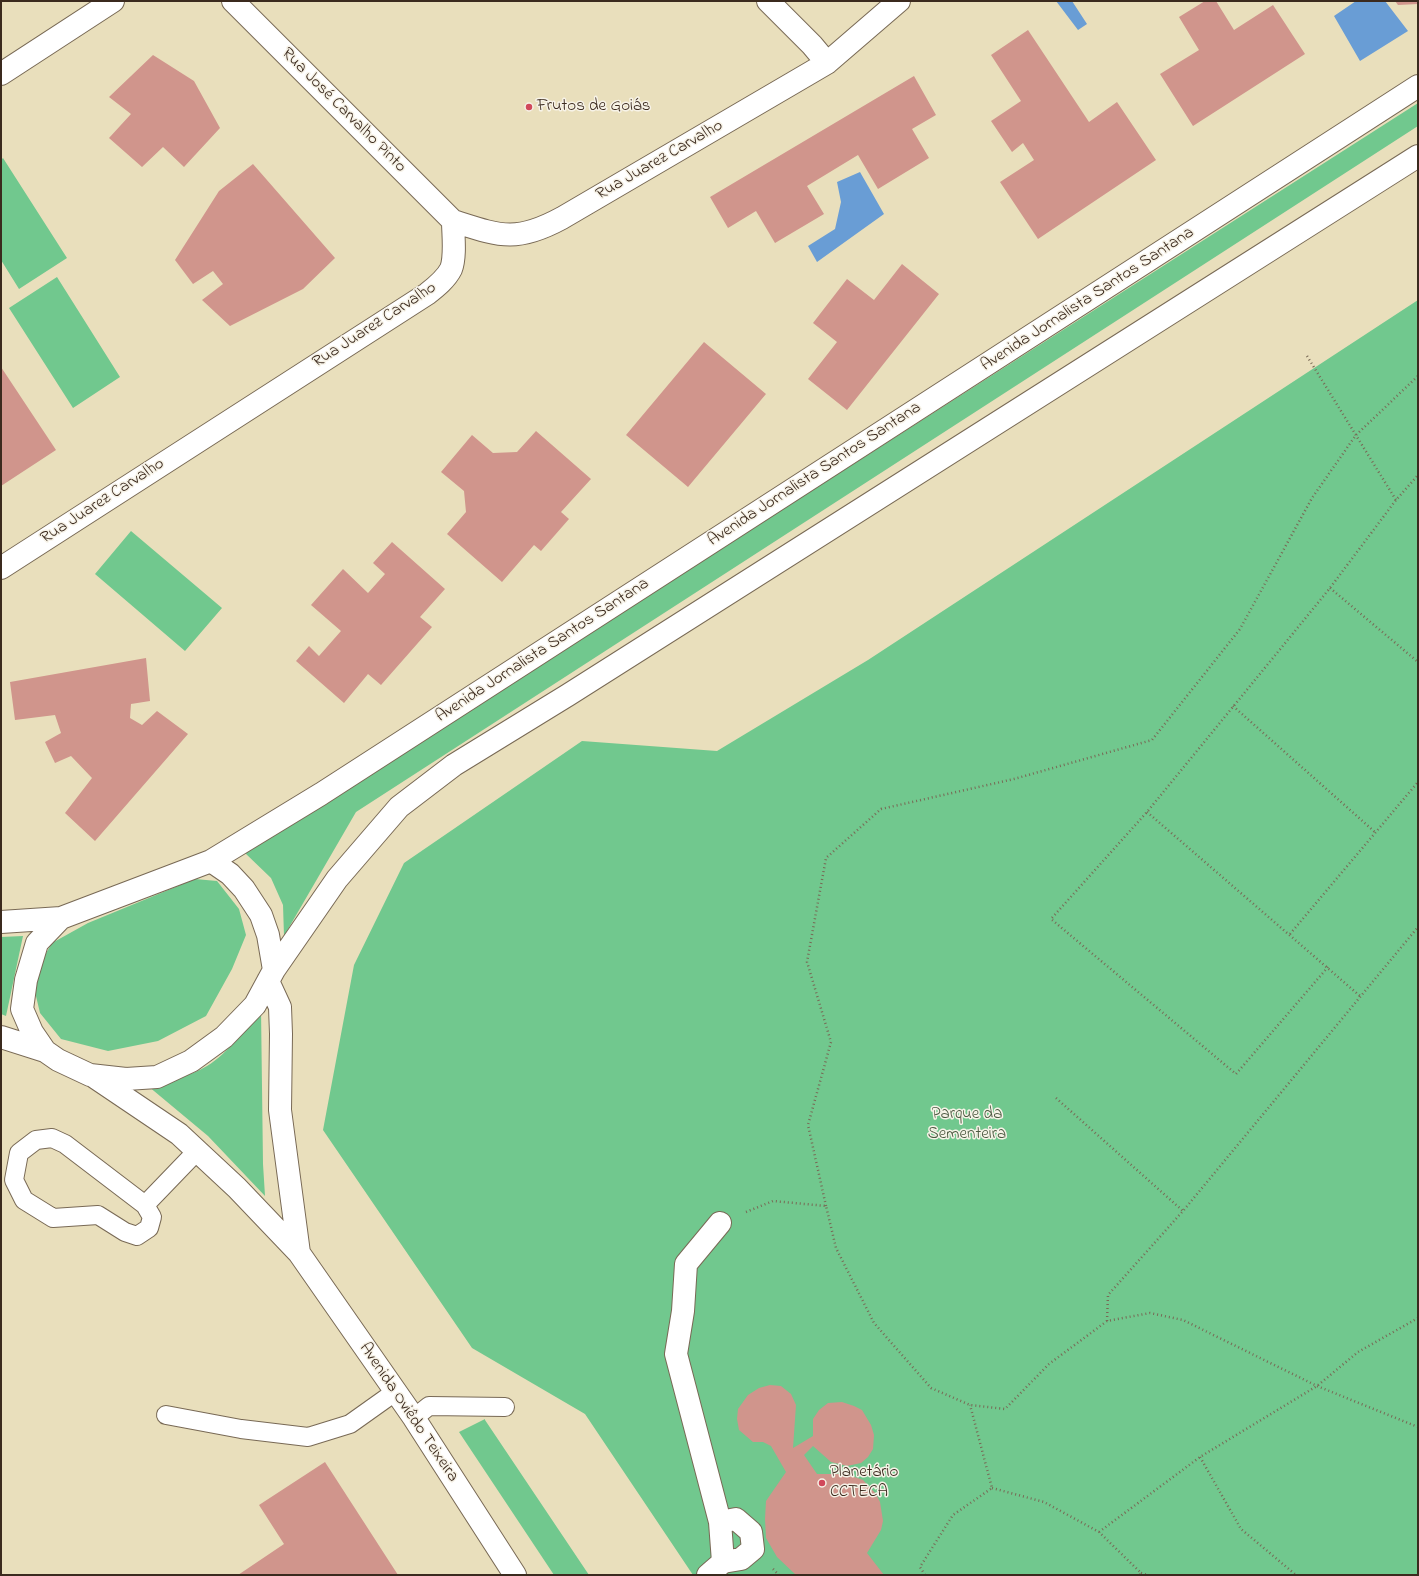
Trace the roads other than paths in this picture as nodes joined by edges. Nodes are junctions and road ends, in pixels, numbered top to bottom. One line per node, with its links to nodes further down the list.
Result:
1 (113, 1): 6 (main road)
2 (233, 1): 9 (main road, Rua José Carvalho Pinto)
3 (768, 1): 5 (main road)
4 (899, 1): 5 (main road, Rua Juarez Carvalho)
5 (827, 63): 9 (main road, Rua Juarez Carvalho)
6 (1, 74)
7 (1418, 86): 11 (main road, Avenida Jornalista Santos Santana)
8 (1418, 156): 14 (main road)
9 (453, 221): 10 (main road, Rua Juarez Carvalho)
10 (1, 568)
11 (211, 861): 12 (main road, Avenida Jornalista Santos Santana); 14 (main road, Avenida Oviêdo Teixeira)
12 (61, 918): 13 (main road); 16 (main road)
13 (1, 922)
14 (271, 975): 17 (main road); 21 (main road, Avenida Oviêdo Teixeira)
15 (1, 1037): 16 (main road)
16 (45, 1051): 17 (main road)
17 (90, 1075): 18 (main road, Avenida Oviêdo Teixeira)
18 (197, 1151): 19 (lane); 21 (main road, Avenida Oviêdo Teixeira)
19 (145, 1205): 19 (lane)
20 (720, 1223): 26 (main road)
21 (299, 1253): 22 (main road, Avenida Oviêdo Teixeira)
22 (396, 1392): 24 (lane); 25 (main road, Avenida Oviêdo Teixeira)
23 (505, 1407): 25 (lane)
24 (166, 1415)
25 (414, 1418): 28 (main road, Avenida Oviêdo Teixeira)
26 (720, 1522): 27 (main road); 27 (main road)
27 (715, 1569)
28 (515, 1575)

